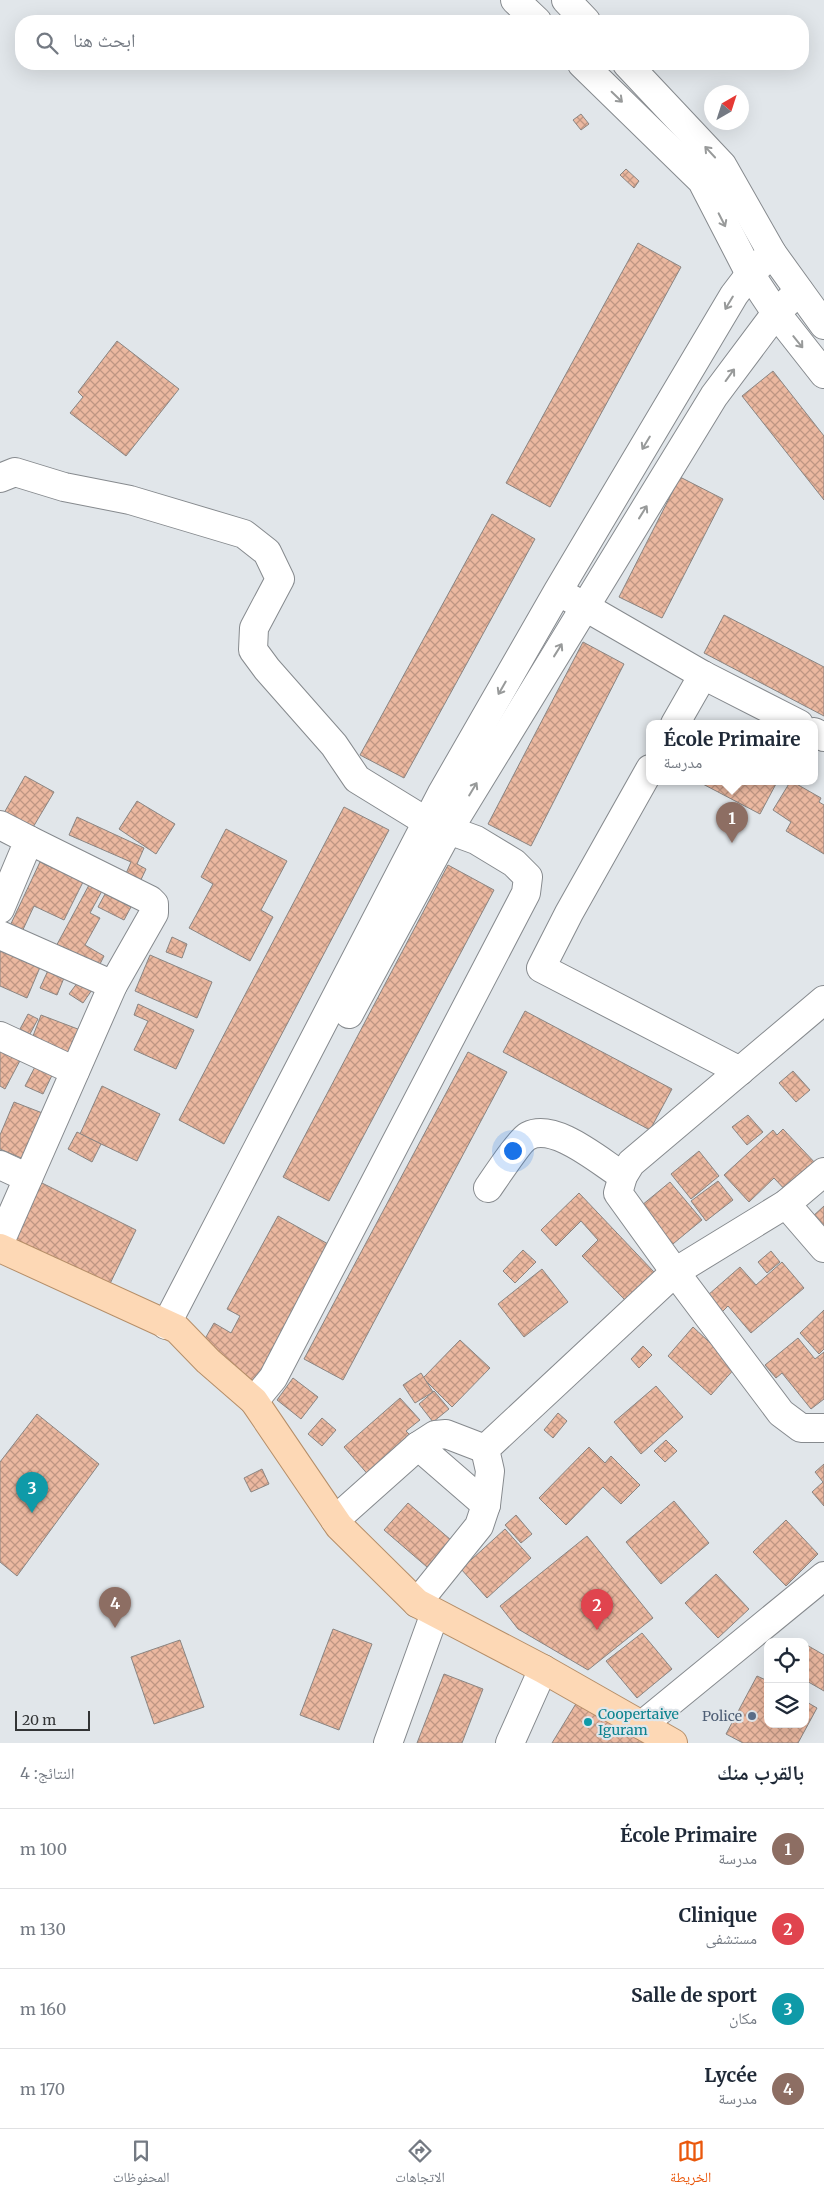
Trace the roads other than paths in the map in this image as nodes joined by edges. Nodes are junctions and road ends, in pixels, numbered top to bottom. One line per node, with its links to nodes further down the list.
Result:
1 (515, 0): 3 (street)
2 (566, 0): 4 (street)
3 (531, 15)
4 (580, 15)
5 (588, 70): 8 (street, one-way to 8)
6 (633, 70): 7 (street, one-way to 6)
7 (772, 253): 8 (street); 9 (street)
8 (750, 274): 10 (street); 14 (street, one-way to 14)
9 (799, 292): 10 (street); 11 (street)
10 (776, 313): 12 (street, one-way to 12); 15 (street, one-way to 10)
11 (824, 325)
12 (824, 374)
13 (0, 478): 21 (street)
14 (558, 591): 15 (street); 21 (street, one-way to 21)
15 (585, 607): 16 (street); 21 (street, one-way to 15)
16 (703, 675): 17 (street); 18 (street)
17 (677, 720)
18 (791, 720)
19 (646, 776): 28 (street)
20 (0, 825): 22 (street)
21 (438, 826): 40 (street); 41 (street)
22 (29, 840): 23 (street); 25 (street)
23 (0, 909)
24 (0, 935): 25 (street)
25 (113, 985): 29 (street)
26 (824, 1000): 28 (street)
27 (0, 1036): 29 (street)
28 (740, 1070): 32 (street)
29 (75, 1071): 33 (street)
30 (0, 1165): 33 (street)
31 (824, 1172): 35 (street)
32 (623, 1176): 34 (street); 39 (street)
33 (28, 1178): 36 (street)
34 (488, 1188)
35 (786, 1204): 38 (street); 39 (street)
36 (0, 1242)
37 (0, 1248): 40 (main road)
38 (824, 1248)
39 (675, 1272): 42 (street); 44 (street)
40 (171, 1327): 41 (main road)
41 (254, 1400): 46 (main road)
42 (824, 1428)
43 (418, 1446): 44 (street); 45 (street); 46 (street)
44 (485, 1449): 45 (street)
45 (486, 1505): 48 (street)
46 (335, 1520): 48 (main road)
47 (824, 1576): 50 (street)
48 (426, 1608): 49 (main road); 51 (street)
49 (543, 1669): 50 (main road); 52 (street)
50 (642, 1725): 53 (main road)
51 (388, 1743)
52 (510, 1743)
53 (673, 1743)

